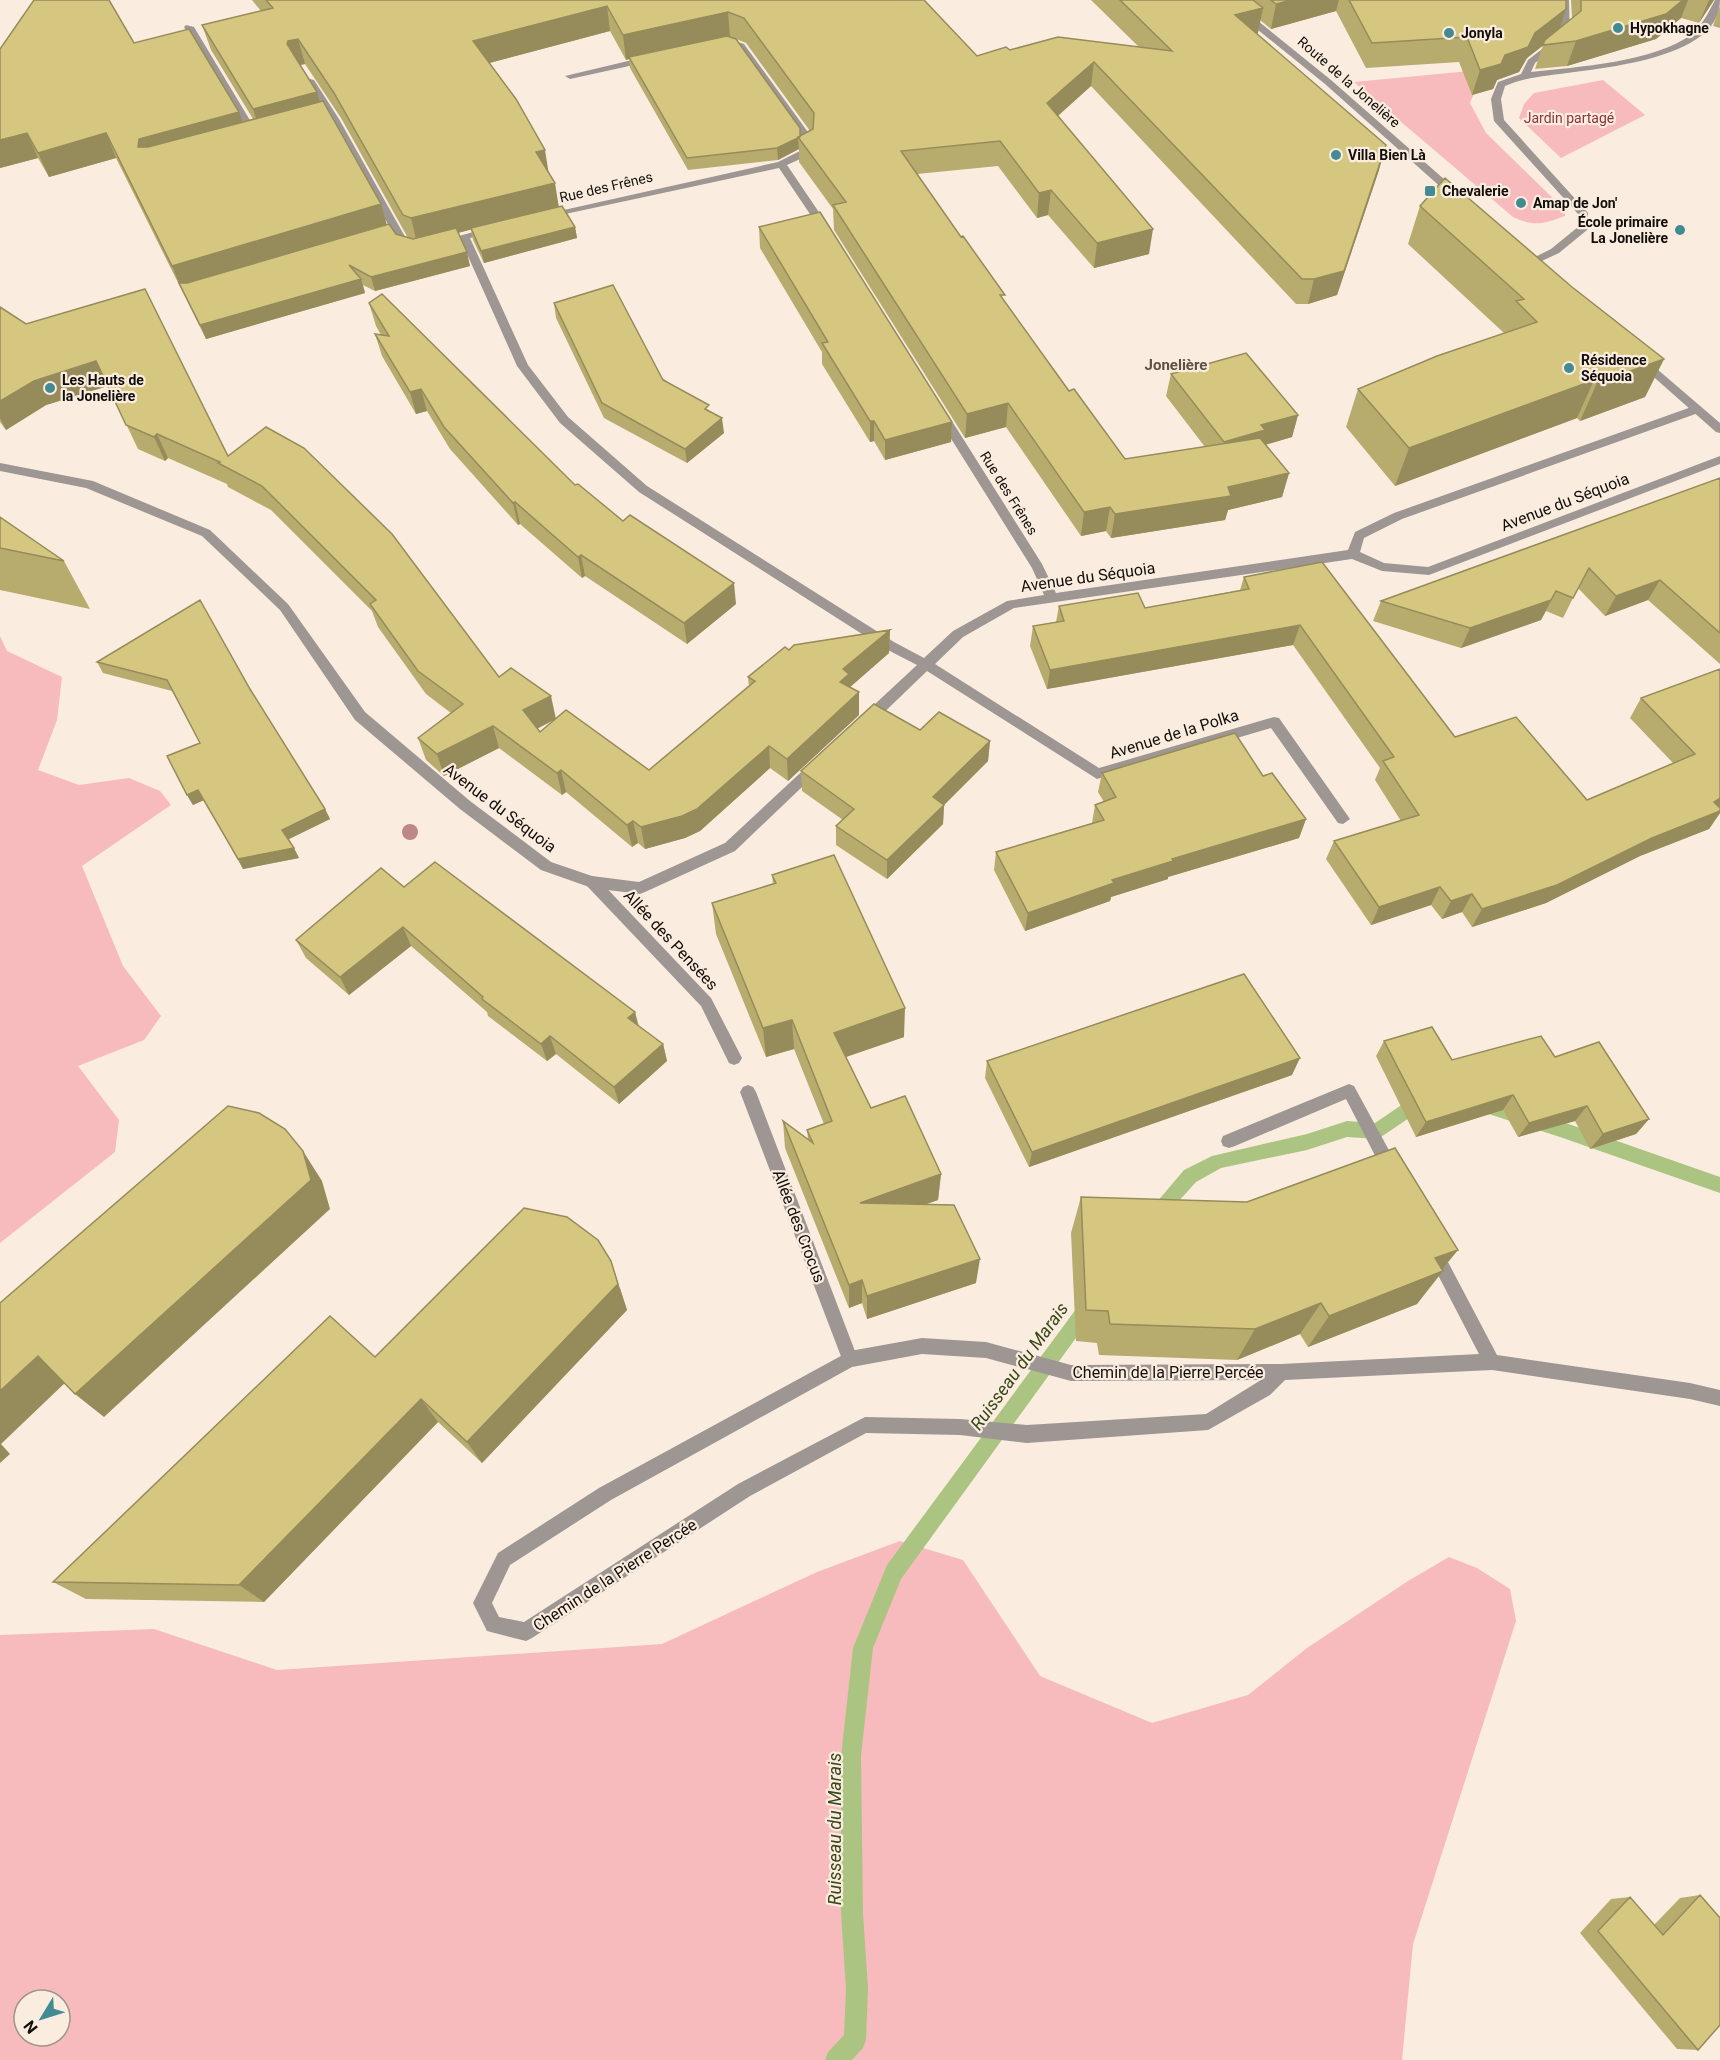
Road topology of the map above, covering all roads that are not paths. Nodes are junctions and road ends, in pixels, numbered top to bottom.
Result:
1 (1226, 0) edge
2 (1563, 0) edge
3 (1720, 0) edge
4 (189, 27) edge
5 (706, 47) edge
6 (661, 57) edge
7 (301, 68) edge
8 (570, 76) dead end
9 (1525, 76) junction
10 (268, 137) edge
11 (257, 140) junction
12 (245, 143) edge
13 (781, 164) junction
14 (1470, 207) edge
15 (533, 220) edge
16 (498, 228) edge
17 (830, 236) edge
18 (426, 246) edge
19 (1524, 254) edge
20 (1533, 262) junction
21 (1541, 270) edge
22 (1638, 357) edge
23 (937, 407) edge
24 (1697, 409) junction
25 (1720, 429) edge
26 (1720, 460) edge
27 (0, 467) edge
28 (1353, 554) junction
29 (1052, 598) junction
30 (925, 663) junction
31 (857, 729) edge
32 (823, 760) edge
33 (1343, 819) dead end
34 (592, 882) junction
35 (734, 1058) dead end
36 (747, 1092) dead end
37 (1229, 1141) dead end
38 (1398, 1185) edge
39 (1426, 1236) edge
40 (850, 1359) junction
41 (1492, 1362) junction
42 (1281, 1372) junction
43 (1720, 1398) edge

1 - 14 street, Route de la Jonelière
2 - 9 street
3 - 9 street
4 - 11 street
5 - 13 street, Rue des Frênes
6 - 8 street
7 - 18 street
9 - 20 street
10 - 11 street
11 - 12 street
13 - 15 street, Rue des Frênes
13 - 17 street
16 - 30 street
19 - 20 street
20 - 21 street
22 - 24 street
23 - 29 street, Rue des Frênes
24 - 25 street
24 - 28 street
26 - 28 street, Avenue du Séquoia
27 - 34 street, Avenue du Séquoia
28 - 29 street, Avenue du Séquoia
29 - 30 street, Avenue du Séquoia
30 - 31 street, Avenue du Séquoia
30 - 33 street, Avenue de la Polka
32 - 34 street, Avenue du Séquoia
34 - 35 street, Allée des Pensées
36 - 40 street, Allée des Crocus
37 - 38 street
39 - 41 street
40 - 42 street, Chemin de la Pierre Percée
40 - 42 street, Chemin de la Pierre Percée
41 - 42 street, Chemin de la Pierre Percée
41 - 43 street, Chemin de la Pierre Percée

